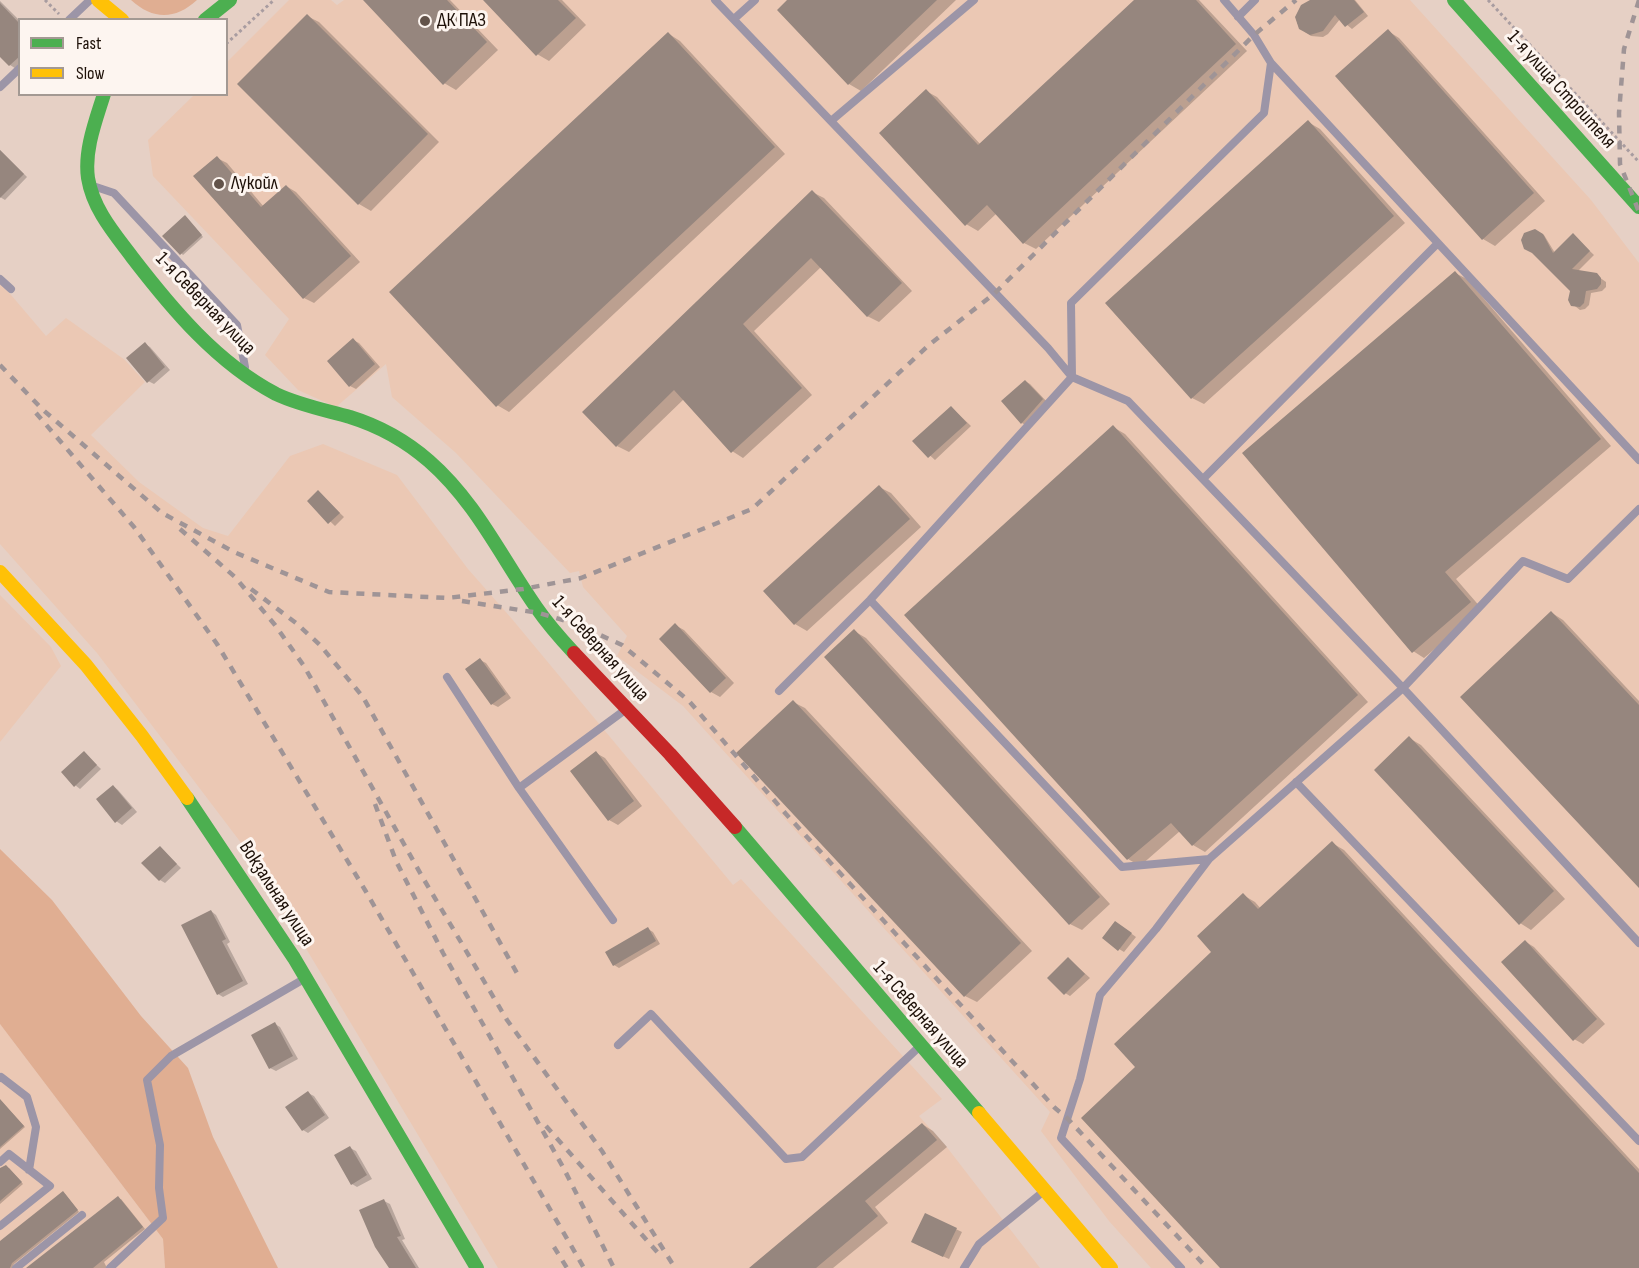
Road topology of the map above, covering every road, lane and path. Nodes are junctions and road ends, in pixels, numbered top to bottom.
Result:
1 (45, 0) edge
2 (90, 0) edge
3 (98, 0) edge
4 (230, 0) edge
5 (274, 0) edge
6 (715, 0) edge
7 (755, 0) edge
8 (974, 0) edge
9 (1224, 0) edge
10 (1255, 0) edge
11 (1454, 0) edge
12 (1488, 0) edge
13 (118, 17) edge
14 (1238, 17) junction
15 (62, 18) edge
16 (71, 18) edge
17 (208, 18) edge
18 (734, 19) junction
19 (228, 42) edge
20 (1271, 63) junction
21 (18, 70) edge
22 (0, 85) edge
23 (103, 96) edge
24 (831, 121) junction
25 (1639, 162) edge
26 (87, 184) junction
27 (1639, 207) edge
28 (1438, 243) junction
29 (0, 279) edge
30 (10, 289) dead end
31 (247, 376) junction
32 (1072, 378) junction
33 (1639, 460) edge
34 (1203, 479) junction
35 (1639, 509) edge
36 (0, 572) edge
37 (870, 600) junction
38 (447, 677) dead end
39 (1403, 688) junction
40 (779, 691) dead end
41 (627, 707) junction
42 (1296, 782) junction
43 (519, 788) junction
44 (1209, 859) junction
45 (613, 920) dead end
46 (1639, 943) edge
47 (307, 977) junction
48 (618, 1045) dead end
49 (920, 1046) junction
50 (0, 1076) edge
51 (1639, 1141) edge
52 (0, 1162) edge
53 (29, 1170) junction
54 (1046, 1188) junction
55 (82, 1215) dead end
56 (0, 1226) edge
57 (16, 1268) edge
58 (110, 1268) edge
59 (477, 1268) edge
60 (964, 1268) edge
61 (1112, 1268) edge
62 (1181, 1268) edge

1 - 15 path
2 - 16 lane
3 - 13 street
4 - 17 street
5 - 19 path
6 - 18 lane
7 - 18 lane
8 - 24 lane
9 - 14 lane
10 - 14 lane
11 - 27 street, 1-я улица Строителя
12 - 25 path
14 - 20 lane
18 - 24 lane
20 - 28 lane
20 - 32 lane
21 - 22 lane
23 - 26 street, 1-я Северная улица
24 - 32 lane
26 - 31 street, 1-я Северная улица
26 - 31 lane
28 - 33 lane
28 - 34 lane
29 - 30 lane
31 - 41 street, 1-я Северная улица
32 - 34 lane
32 - 37 lane
34 - 39 lane
35 - 39 lane
36 - 47 street, Вокзальная улица
37 - 40 lane
37 - 44 lane
38 - 43 lane
39 - 42 lane
39 - 46 lane
41 - 43 lane
41 - 49 street, 1-я Северная улица
42 - 44 lane
42 - 51 lane
43 - 45 lane
44 - 62 lane
47 - 58 lane
47 - 59 street, Вокзальная улица
48 - 49 lane
49 - 54 street, 1-я Северная улица
50 - 53 lane
52 - 53 lane
53 - 56 lane
54 - 60 lane
54 - 61 street, 1-я Северная улица
55 - 57 lane

